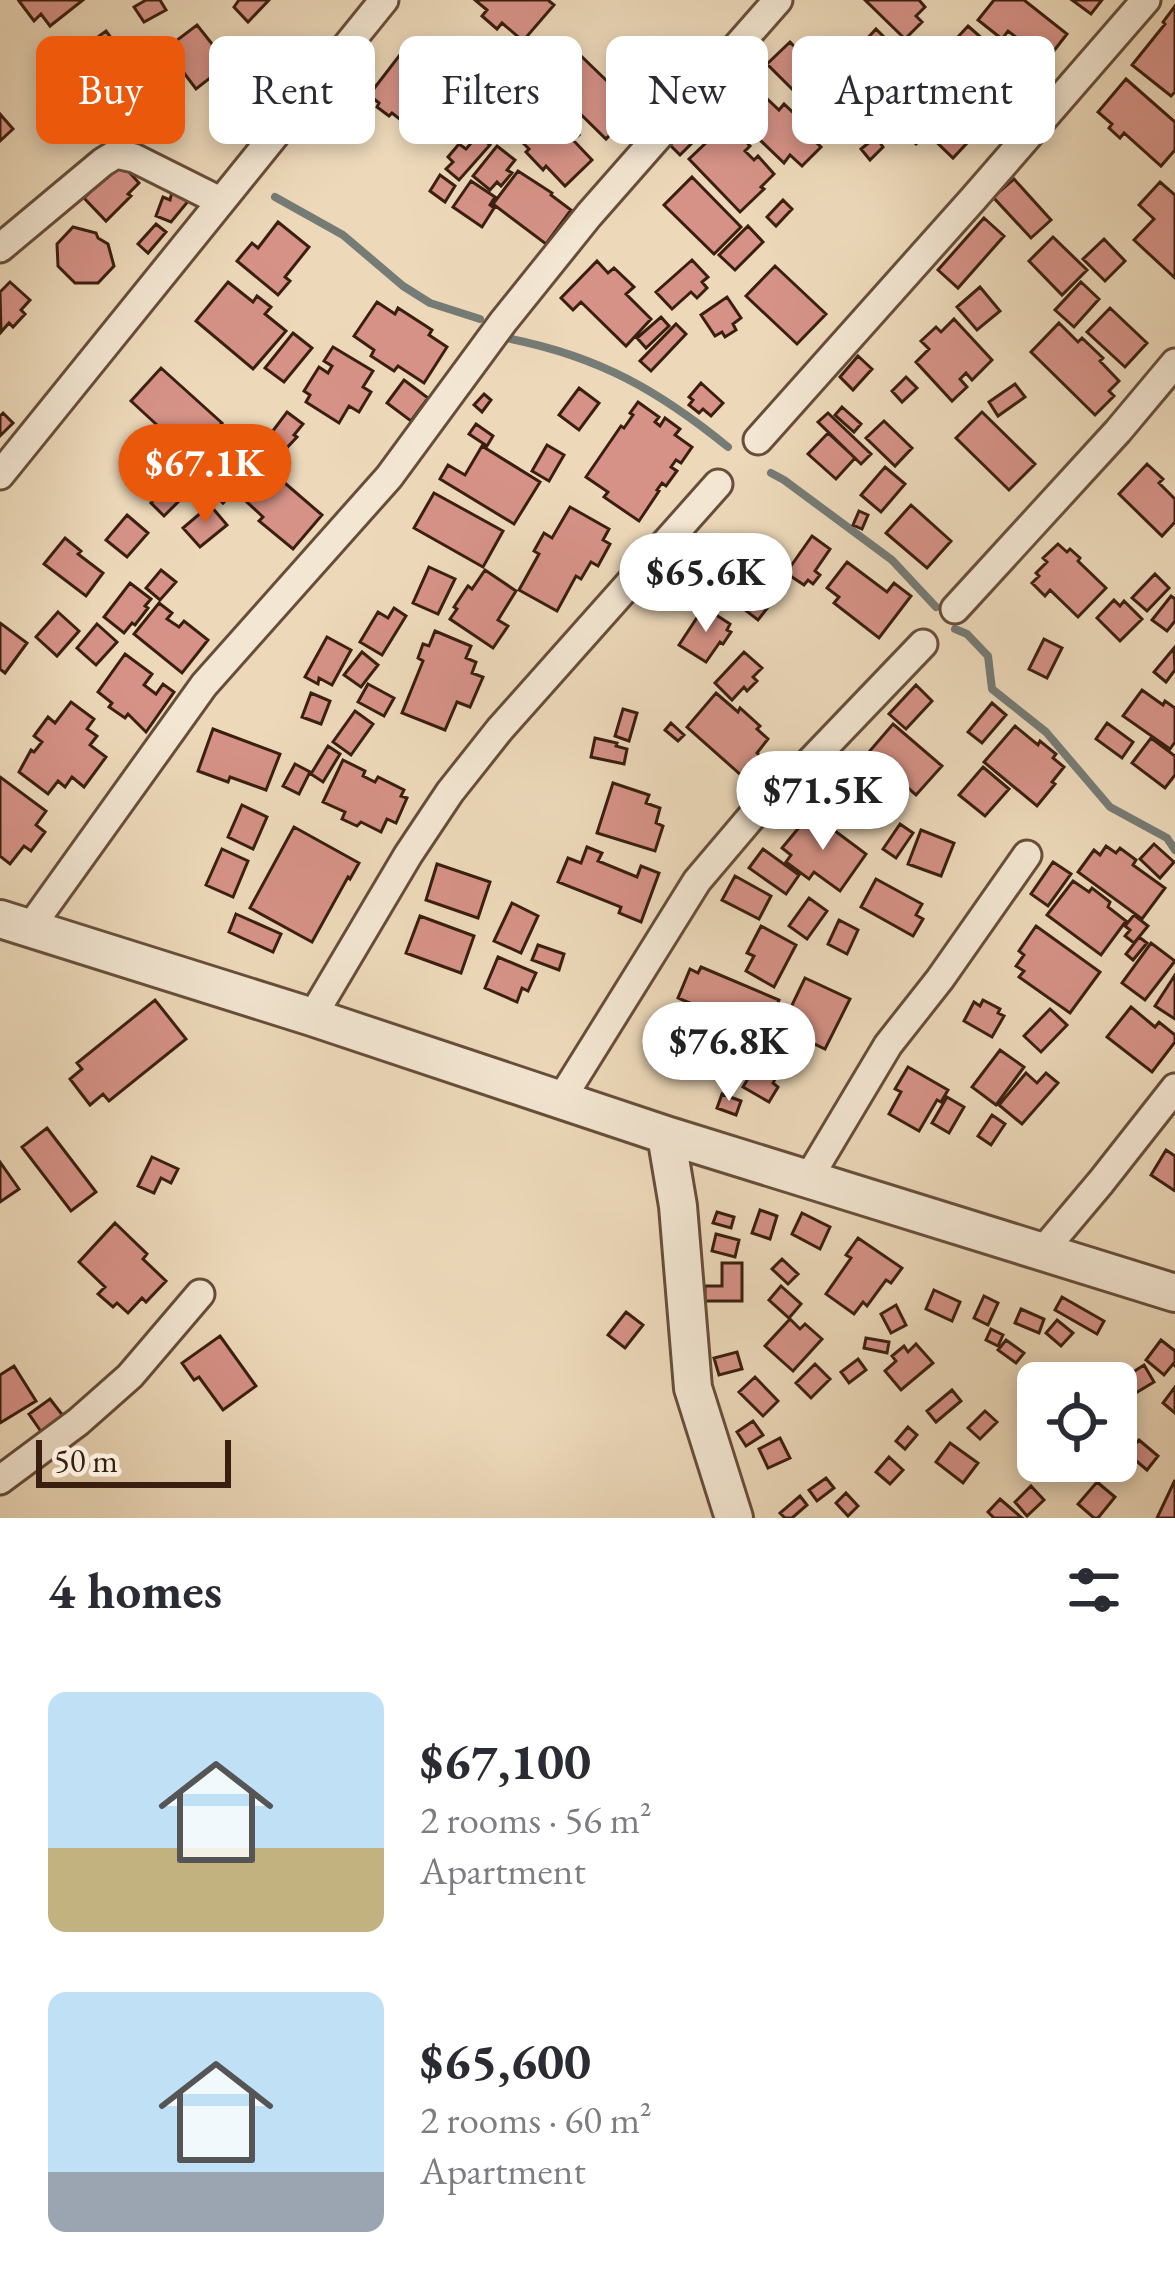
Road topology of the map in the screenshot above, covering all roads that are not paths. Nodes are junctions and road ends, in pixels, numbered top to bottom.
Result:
1 (384, 0) edge
2 (778, 0) edge
3 (1146, 0) edge
4 (220, 201) junction
5 (0, 248) edge
6 (1175, 363) edge
7 (758, 440) dead end
8 (0, 475) edge
9 (718, 484) dead end
10 (956, 609) dead end
11 (923, 644) dead end
12 (1027, 854) dead end
13 (14, 924) edge
14 (312, 1017) junction
15 (1175, 1088) edge
16 (560, 1101) junction
17 (666, 1135) junction
18 (808, 1179) junction
19 (1042, 1252) junction
20 (1175, 1293) edge
21 (200, 1294) dead end
22 (0, 1480) edge
23 (734, 1518) edge

1 - 4 street
2 - 13 street
3 - 7 street
4 - 5 street
4 - 8 street
6 - 10 street
9 - 14 street
11 - 16 street
12 - 18 street
13 - 14 street
14 - 16 street
15 - 19 street
16 - 17 street
17 - 18 street
17 - 23 street
18 - 19 street
19 - 20 street
21 - 22 street

